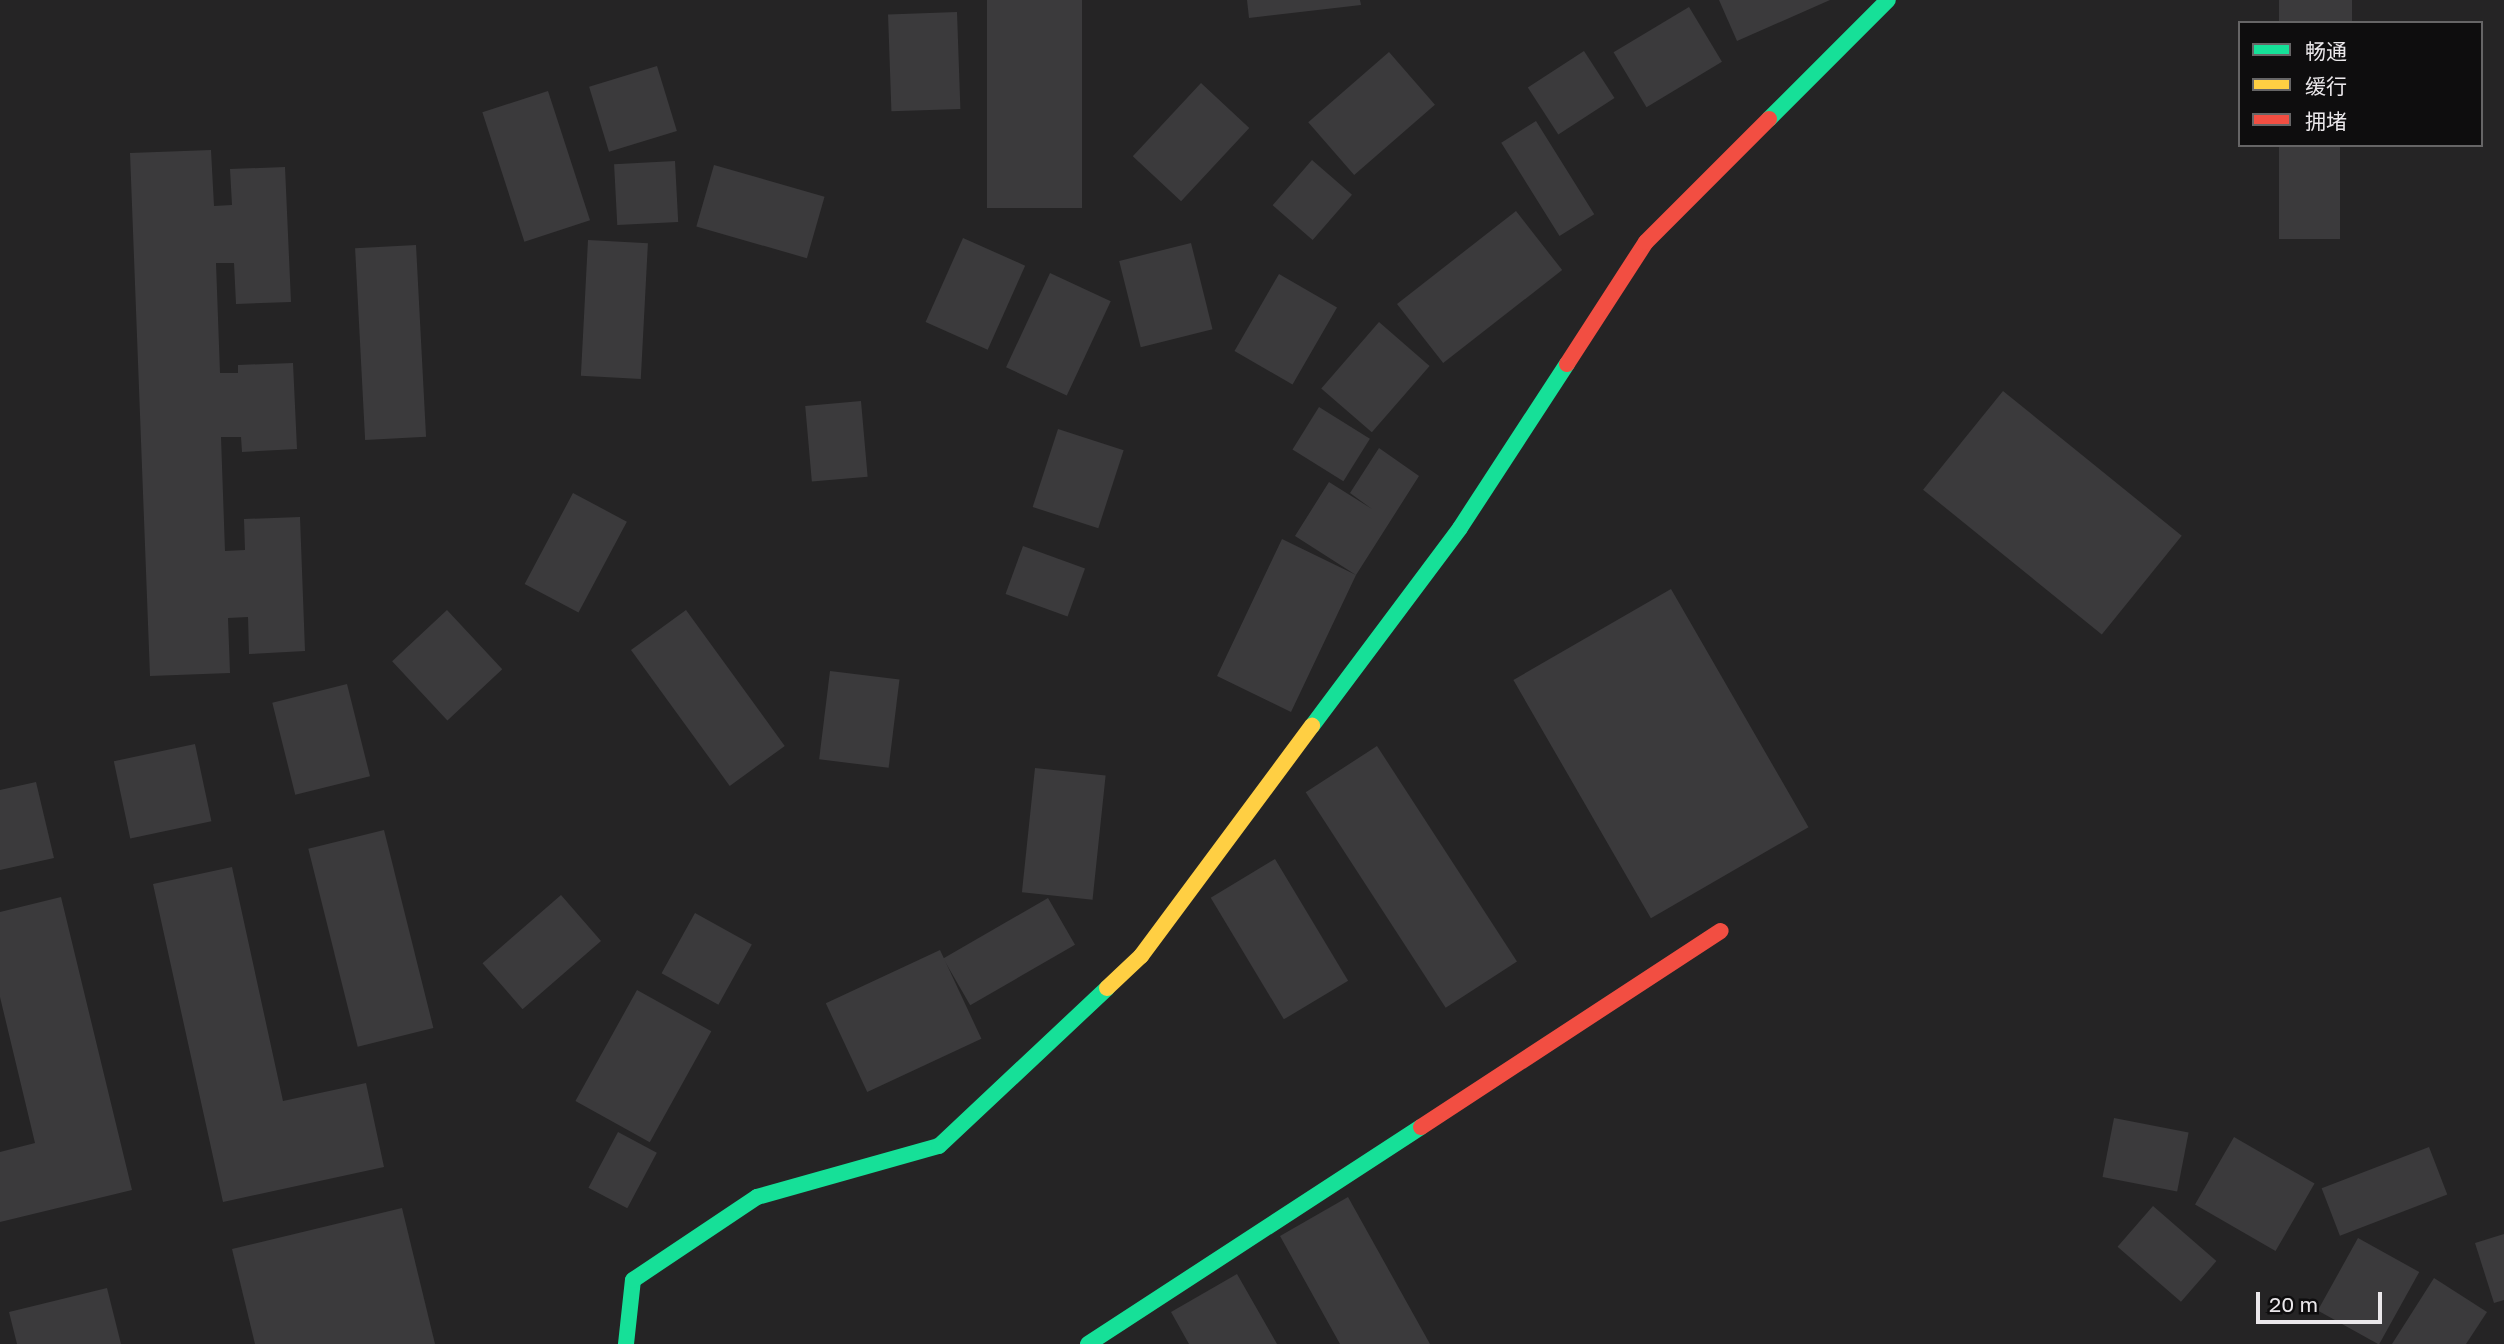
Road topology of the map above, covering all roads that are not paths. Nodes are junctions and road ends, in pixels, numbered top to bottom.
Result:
1 (1888, 0) edge
2 (1720, 931) dead end
3 (626, 1344) edge
4 (1088, 1344) edge

1 - 3 street
2 - 4 street

